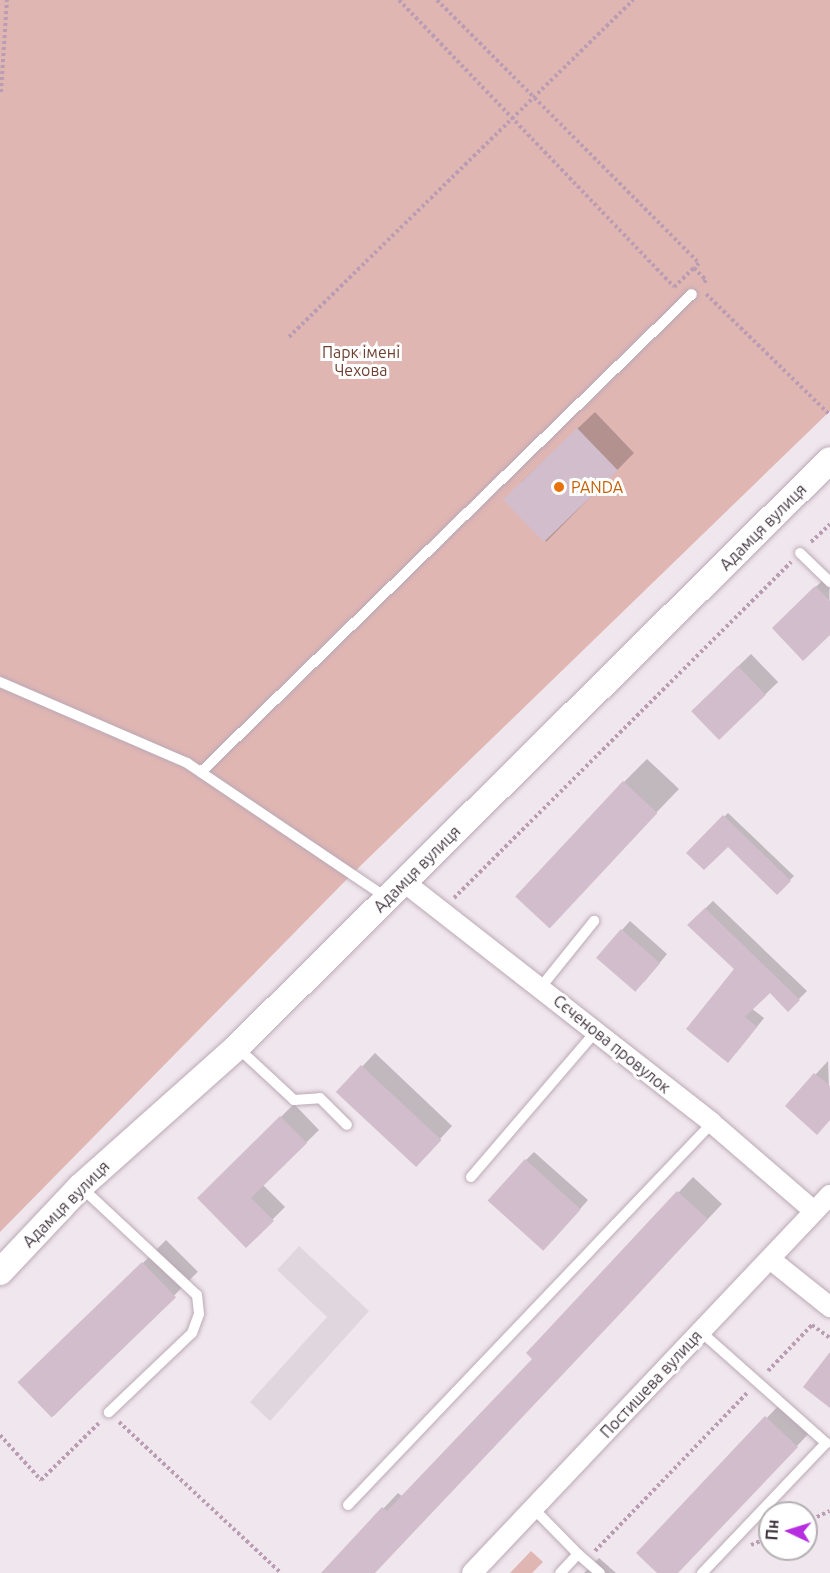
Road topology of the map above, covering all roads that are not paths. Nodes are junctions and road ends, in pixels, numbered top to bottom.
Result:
1 (692, 294) dead end
2 (830, 460) edge
3 (800, 553) road end
4 (830, 582) edge
5 (0, 682) edge
6 (201, 772) junction
7 (396, 890) junction
8 (594, 921) dead end
9 (541, 987) junction
10 (596, 1031) junction
11 (237, 1047) junction
12 (712, 1124) junction
13 (347, 1125) dead end
14 (471, 1177) dead end
15 (81, 1187) junction
16 (830, 1194) edge
17 (814, 1211) junction
18 (770, 1259) junction
19 (0, 1272) edge
20 (830, 1307) edge
21 (700, 1331) junction
22 (109, 1412) road end
23 (348, 1505) dead end
24 (533, 1509) junction
25 (582, 1558) junction
26 (475, 1572) edge
27 (560, 1573) edge
28 (600, 1573) edge
29 (702, 1573) edge

1 - 6 lane
2 - 7 street, Адамця вулиця
3 - 4 lane
5 - 6 lane
6 - 7 lane
7 - 9 street, Сєченова провулок
7 - 11 street, Адамця вулиця
8 - 9 lane
9 - 10 street, Сєченова провулок
10 - 12 street, Сєченова провулок
10 - 14 lane
11 - 13 lane
11 - 15 street, Адамця вулиця
12 - 17 street, Сєченова провулок
12 - 23 lane
15 - 19 street, Адамця вулиця
15 - 22 lane
16 - 17 street, Постишева вулиця
17 - 18 street, Постишева вулиця
18 - 20 street
18 - 21 street, Постишева вулиця
21 - 24 street, Постишева вулиця
21 - 29 lane
24 - 25 lane
24 - 26 street, Постишева вулиця
25 - 27 lane
25 - 28 lane

